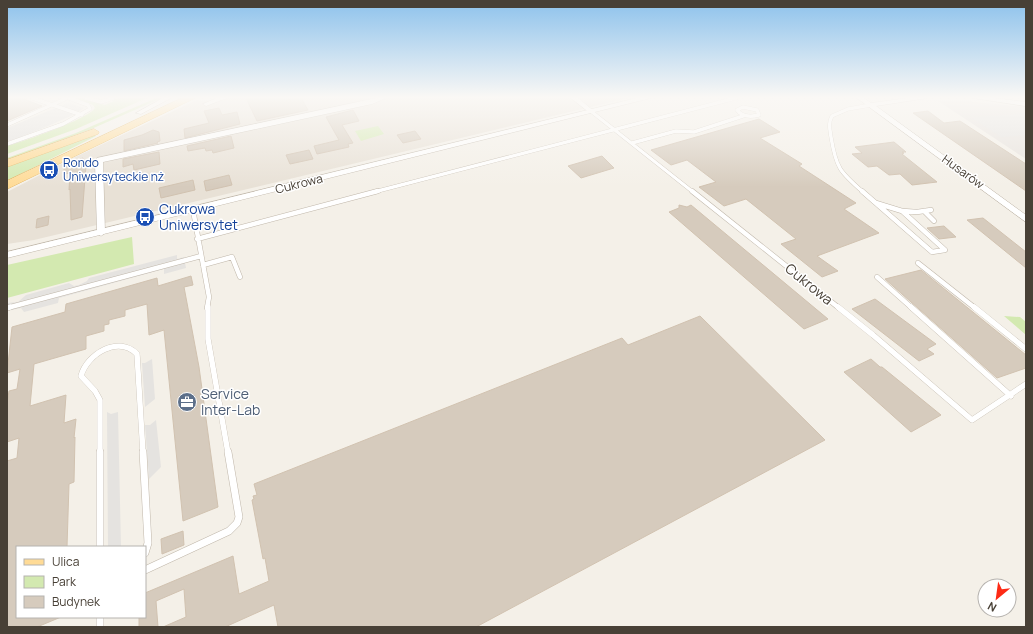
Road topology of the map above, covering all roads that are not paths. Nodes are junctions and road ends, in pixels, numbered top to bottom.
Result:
1 (49, 128) edge
2 (104, 128) edge
3 (118, 128) edge
4 (252, 128) edge
5 (529, 128) edge
6 (620, 128) edge
7 (709, 128) edge
8 (829, 128) edge
9 (901, 128) edge
10 (614, 129) junction
11 (632, 143) junction
12 (7, 144) edge
13 (7, 164) edge
14 (7, 184) edge
15 (876, 203) junction
16 (193, 210) junction
17 (931, 210) dead end
18 (902, 211) junction
19 (924, 211) junction
20 (1026, 219) edge
21 (934, 221) dead end
22 (101, 233) junction
23 (197, 238) junction
24 (7, 255) edge
25 (201, 256) junction
26 (918, 263) dead end
27 (202, 265) junction
28 (240, 277) dead end
29 (877, 277) dead end
30 (7, 308) edge
31 (1026, 349) edge
32 (1026, 384) edge
33 (1011, 396) junction
34 (100, 546) edge
35 (146, 550) edge
36 (146, 567) edge

1 - 12 lane
2 - 13 main road
3 - 14 main road
4 - 22 street
5 - 16 street, Cukrowa
6 - 10 lane
7 - 11 lane
8 - 15 lane
9 - 20 street, Husarów
10 - 11 lane, Cukrowa
10 - 23 lane
11 - 33 lane, Cukrowa
15 - 18 lane
15 - 18 lane
16 - 22 street, Cukrowa
16 - 23 lane
17 - 19 lane
18 - 19 lane
19 - 21 lane
22 - 24 street, Cukrowa
23 - 25 lane
25 - 27 lane
25 - 30 lane
26 - 31 lane
27 - 28 lane
27 - 36 lane
29 - 33 lane
32 - 33 lane, Cukrowa
34 - 35 lane

